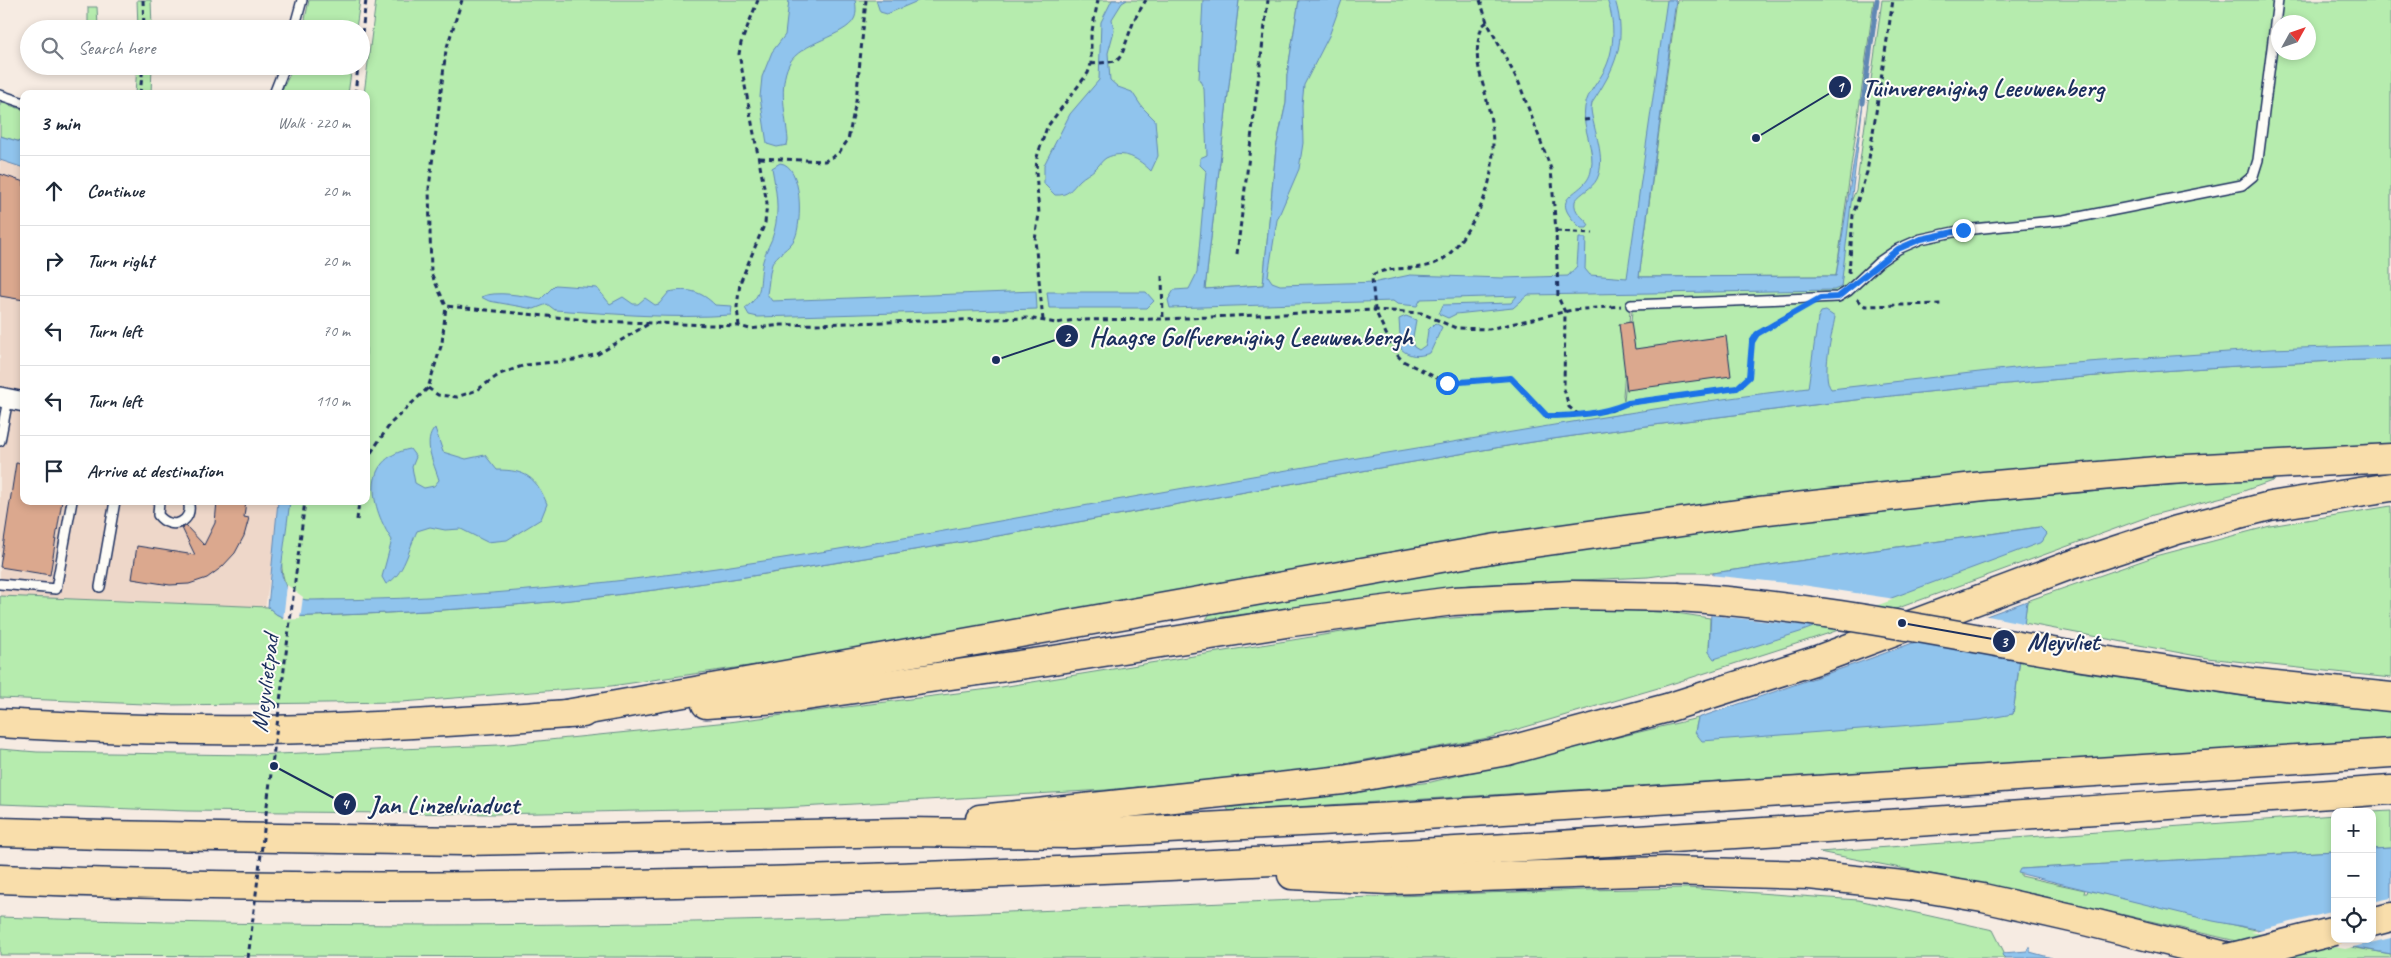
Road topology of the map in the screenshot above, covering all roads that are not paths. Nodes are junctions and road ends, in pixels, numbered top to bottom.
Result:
1 (302, 0) edge
2 (2278, 0) edge
3 (296, 20) edge
4 (281, 75) edge
5 (276, 90) edge
6 (0, 95) edge
7 (20, 102) edge
8 (1631, 305) road end
9 (10, 399) edge
10 (0, 441) edge
11 (2391, 458) edge
12 (2391, 487) edge
13 (71, 505) edge
14 (114, 505) edge
15 (158, 505) edge
16 (188, 505) edge
17 (0, 584) edge
18 (100, 587) dead end
19 (2391, 697) edge
20 (566, 714) junction
21 (0, 723) edge
22 (2391, 752) edge
23 (2391, 790) edge
24 (0, 832) edge
25 (904, 832) junction
26 (1156, 868) junction
27 (0, 879) edge
28 (2391, 917) edge
29 (2376, 921) edge
30 (2331, 932) edge
31 (2228, 958) edge
32 (2234, 958) edge

1 - 3 lane
2 - 8 lane
4 - 5 lane
6 - 7 lane
9 - 10 lane
11 - 20 highway
12 - 25 highway
13 - 17 lane
14 - 18 lane
15 - 16 lane
19 - 20 highway, bridge
20 - 21 highway
22 - 25 highway
23 - 26 highway
24 - 25 highway
26 - 27 highway
26 - 32 highway
28 - 29 highway
30 - 31 highway, bridge

